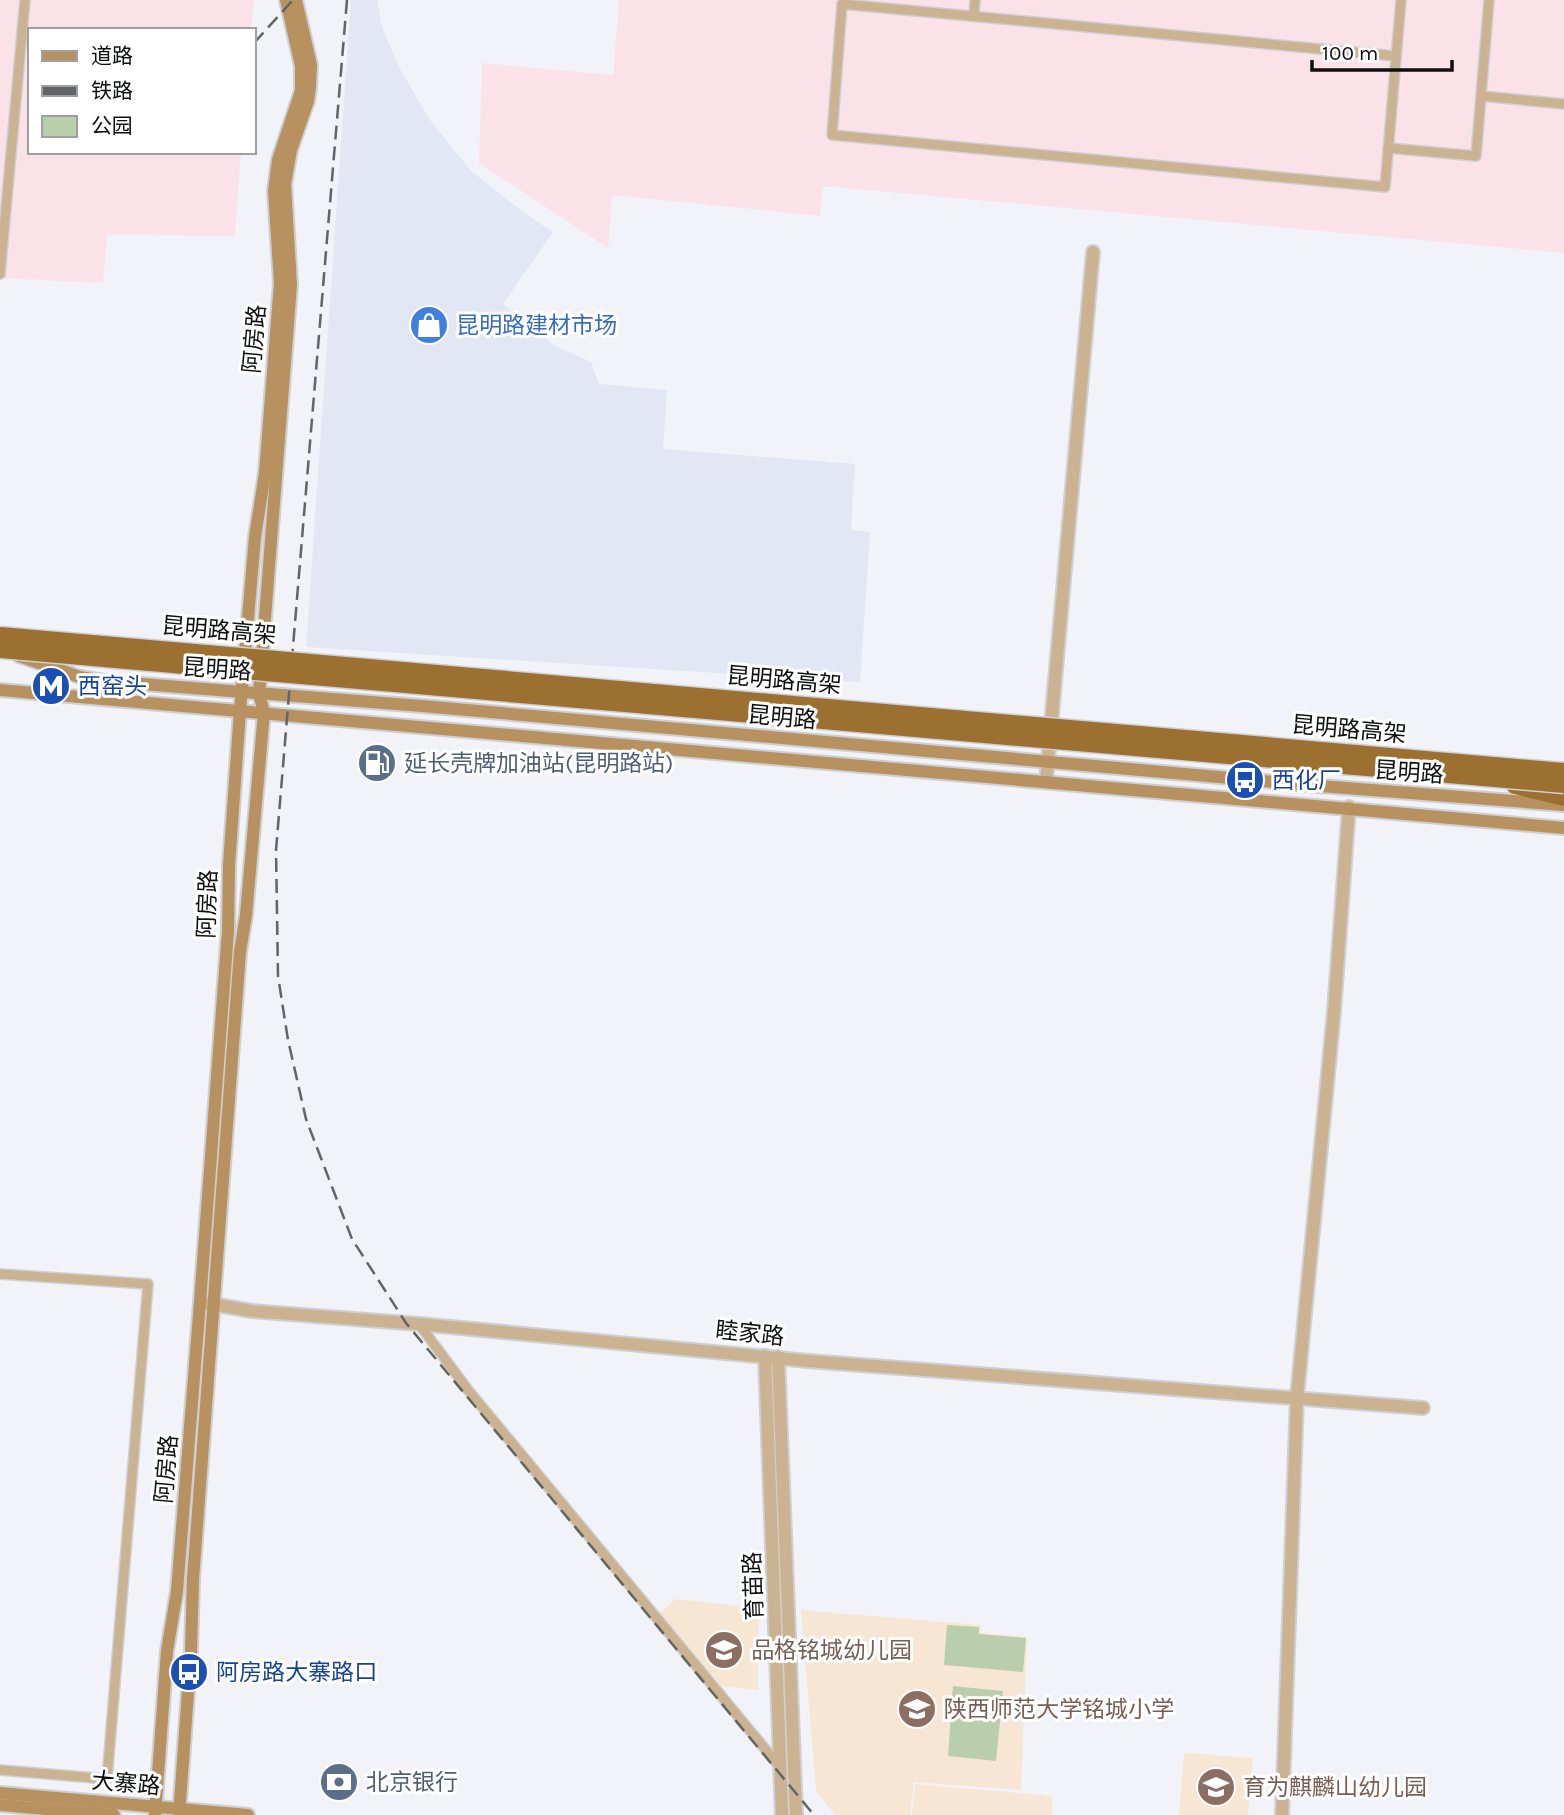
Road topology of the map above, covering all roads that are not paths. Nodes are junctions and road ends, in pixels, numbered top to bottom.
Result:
1 (25, 0) edge
2 (286, 0) edge
3 (296, 0) edge
4 (975, 0) edge
5 (1401, 0) edge
6 (1489, 0) edge
7 (974, 16) junction
8 (1396, 56) junction
9 (1481, 96) junction
10 (1564, 104) edge
11 (1388, 148) junction
12 (1093, 252) dead end
13 (0, 274) edge
14 (0, 635) edge
15 (3, 651) edge
16 (0, 690) edge
17 (242, 693) junction
18 (259, 694) junction
19 (240, 711) junction
20 (264, 712) junction
21 (1048, 761) junction
22 (1564, 771) edge
23 (1485, 779) junction
24 (1046, 782) junction
25 (1564, 786) edge
26 (234, 796) junction
27 (1564, 797) edge
28 (256, 798) junction
29 (1564, 805) edge
30 (1349, 808) junction
31 (1564, 828) edge
32 (0, 1274) edge
33 (200, 1302) junction
34 (214, 1303) junction
35 (419, 1324) junction
36 (772, 1356) junction
37 (1297, 1397) junction
38 (1423, 1408) dead end
39 (163, 1709) junction
40 (187, 1711) junction
41 (780, 1767) junction
42 (0, 1770) edge
43 (0, 1793) edge
44 (0, 1805) edge
45 (155, 1811) edge
46 (179, 1812) edge
47 (96, 1814) edge
48 (114, 1815) edge
49 (248, 1815) edge
50 (782, 1815) edge
51 (796, 1815) edge
52 (1282, 1815) edge

1 - 13 street
2 - 17 main road, 阿房路
3 - 18 main road, 阿房路
4 - 7 street
5 - 8 street
6 - 9 street
7 - 8 street
7 - 11 street
8 - 11 street
9 - 10 street
9 - 11 street
12 - 21 street
14 - 22 highway, 昆明路高架, bridge
15 - 17 main road, 昆明路
15 - 23 highway, 昆明路高架, bridge
16 - 19 main road, 昆明路
17 - 18 main road, 昆明路
17 - 19 main road, 阿房路
18 - 20 main road, 阿房路
18 - 21 main road, 昆明路
19 - 20 main road, 昆明路
19 - 26 main road, 阿房路
20 - 24 main road, 昆明路
20 - 28 main road, 阿房路
21 - 24 street
21 - 29 main road, 昆明路
23 - 25 highway, 昆明路高架, bridge
23 - 27 highway, bridge
24 - 30 main road, 昆明路
26 - 28 main road
26 - 33 main road, 阿房路
28 - 34 main road, 阿房路
30 - 31 main road, 昆明路
30 - 37 street
32 - 42 street
33 - 34 street, 睦家路
33 - 39 main road, 阿房路
34 - 35 street, 睦家路
34 - 40 main road, 阿房路
35 - 36 street, 睦家路
35 - 41 street
36 - 37 street, 睦家路
36 - 41 street, 育苗路
36 - 51 street, 育苗路
37 - 38 street, 睦家路
37 - 52 street
39 - 40 main road
39 - 45 main road, 阿房路
40 - 46 main road, 阿房路
41 - 50 street, 育苗路
43 - 45 main road, 大寨路
44 - 47 main road, 大寨路
45 - 46 main road, 大寨路
46 - 49 main road, 大寨路
47 - 48 main road, 大寨路

